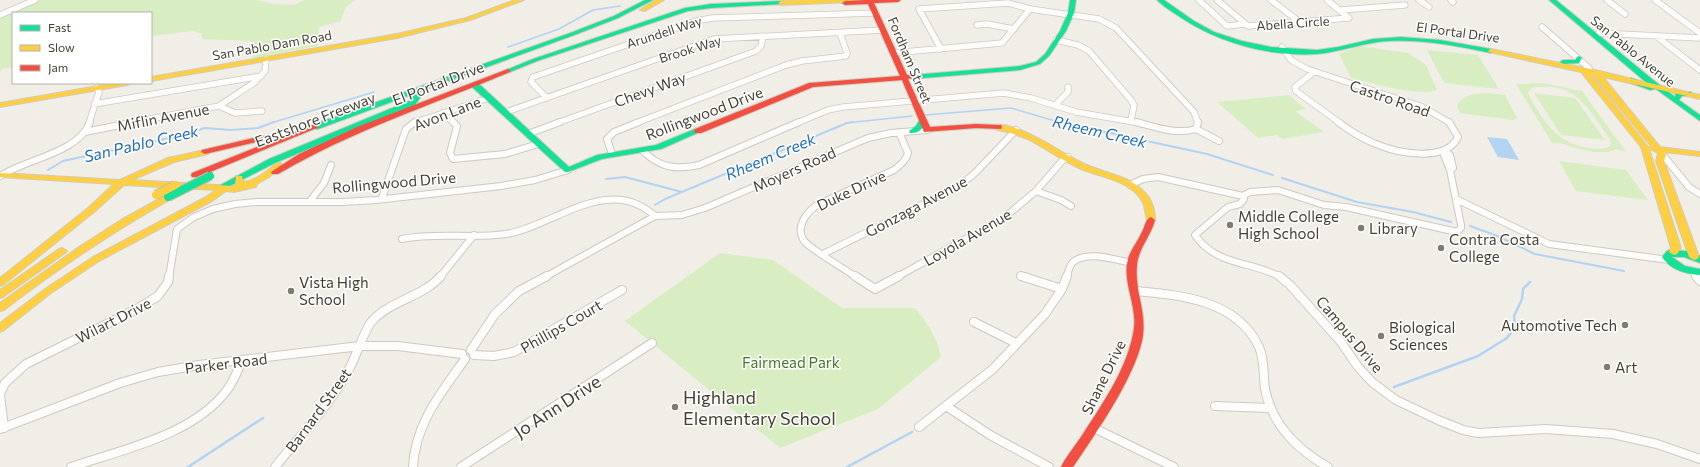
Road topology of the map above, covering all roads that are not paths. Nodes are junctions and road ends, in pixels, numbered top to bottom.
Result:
1 (35, 0) edge
2 (521, 0) edge
3 (529, 0) edge
4 (650, 0) edge
5 (662, 0) edge
6 (851, 0) edge
7 (898, 0) edge
8 (1073, 0) edge
9 (1160, 0) edge
10 (1167, 0) edge
11 (1199, 0) edge
12 (1217, 0) edge
13 (1271, 0) edge
14 (1327, 0) edge
15 (1419, 0) edge
16 (1552, 0) edge
17 (1559, 0) edge
18 (1607, 0) edge
19 (1655, 0) edge
20 (870, 1) edge
21 (1405, 5) dead end
22 (1429, 7) dead end
23 (1030, 9) junction
24 (1341, 10) junction
25 (677, 13) junction
26 (876, 14) junction
27 (1625, 14) dead end
28 (0, 15) edge
29 (1071, 15) junction
30 (1301, 23) junction
31 (1245, 24) junction
32 (977, 25) dead end
33 (1542, 27) dead end
34 (1014, 29) junction
35 (883, 30) junction
36 (840, 33) junction
37 (1700, 33) edge
38 (1597, 35) junction
39 (397, 36) junction
40 (763, 36) junction
41 (1656, 36) junction
42 (1700, 38) edge
43 (1056, 40) junction
44 (941, 49) junction
45 (1283, 50) junction
46 (892, 53) junction
47 (1579, 58) junction
48 (266, 59) junction
49 (1563, 62) junction
50 (1589, 70) junction
51 (1700, 70) edge
52 (1314, 72) junction
53 (1639, 73) junction
54 (261, 76) junction
55 (903, 77) junction
56 (1630, 78) junction
57 (152, 79) edge
58 (121, 84) edge
59 (475, 85) junction
60 (1657, 85) junction
61 (1068, 87) dead end
62 (97, 88) junction
63 (1688, 94) junction
64 (404, 95) junction
65 (418, 96) junction
66 (1700, 96) edge
67 (1674, 97) junction
68 (489, 98) junction
69 (547, 98) junction
70 (914, 101) junction
71 (94, 104) junction
72 (0, 105) edge
73 (1055, 105) junction
74 (218, 106) junction
75 (262, 111) dead end
76 (506, 112) junction
77 (443, 113) junction
78 (1700, 113) edge
79 (1700, 119) edge
80 (922, 121) junction
81 (1131, 121) junction
82 (1196, 129) junction
83 (927, 130) junction
84 (1016, 130) junction
85 (913, 131) junction
86 (85, 132) junction
87 (899, 132) junction
88 (528, 134) junction
89 (1219, 141) dead end
90 (538, 144) junction
91 (1646, 147) junction
92 (643, 151) junction
93 (1445, 151) junction
94 (1660, 151) junction
95 (612, 154) junction
96 (1700, 154) edge
97 (1068, 157) junction
98 (289, 163) junction
99 (331, 165) dead end
100 (568, 170) junction
101 (0, 175) edge
102 (239, 178) junction
103 (122, 182) junction
104 (1130, 185) junction
105 (222, 188) junction
106 (1036, 191) junction
107 (1700, 194) edge
108 (1243, 196) junction
109 (382, 198) junction
110 (1456, 199) junction
111 (259, 201) joint
112 (310, 201) junction
113 (1071, 206) dead end
114 (657, 217) junction
115 (474, 235) junction
116 (402, 239) dead end
117 (1674, 252) junction
118 (824, 254) junction
119 (1697, 258) edge
120 (1669, 260) junction
121 (1132, 263) junction
122 (1696, 272) edge
123 (1022, 276) dead end
124 (1700, 281) edge
125 (0, 283) edge
126 (875, 289) joint
127 (1062, 289) junction
128 (622, 290) dead end
129 (1135, 291) junction
130 (0, 295) edge
131 (0, 308) edge
132 (974, 322) dead end
133 (0, 328) edge
134 (652, 343) dead end
135 (1016, 343) junction
136 (360, 346) junction
137 (472, 353) junction
138 (463, 356) junction
139 (242, 360) junction
140 (0, 395) edge
141 (946, 406) junction
142 (1215, 406) dead end
143 (1270, 408) junction
144 (919, 427) dead end
145 (1094, 428) junction
146 (2, 429) edge
147 (1700, 459) edge
148 (72, 467) edge
149 (275, 467) edge
150 (413, 467) edge
151 (461, 467) edge
152 (1049, 467) edge
153 (1067, 467) edge
154 (1174, 467) edge
155 (1328, 467) edge

1 - 28 street
2 - 39 main road, San Pablo Dam Road
3 - 39 main road, San Pablo Dam Road
4 - 64 main road, Eastshore Freeway
5 - 65 main road, Eastshore Freeway
6 - 25 main road, El Portal Drive
7 - 20 main road, El Portal Drive
8 - 29 main road, Rollingwood Drive
9 - 45 main road, El Portal Drive
10 - 45 main road, El Portal Drive
11 - 31 street
12 - 31 street, Abella Circle
13 - 30 street
14 - 24 street, Abella Circle
15 - 22 street
16 - 38 main road, San Pablo Avenue
17 - 38 main road, San Pablo Avenue
18 - 27 street
19 - 37 street
20 - 25 main road, El Portal Drive
20 - 26 main road, Fordham Street
21 - 24 street
23 - 29 street
23 - 34 street
23 - 44 street
24 - 30 street, Abella Circle
25 - 59 main road, El Portal Drive
26 - 35 main road, Fordham Street
26 - 69 street, Arundell Way
29 - 43 main road, Rollingwood Drive
29 - 82 street
30 - 31 street, Abella Circle
32 - 34 street
33 - 47 street
34 - 44 street
35 - 36 street, Brook Way
35 - 46 main road, Fordham Street
36 - 40 street, Brook Way
36 - 95 street
38 - 41 street
38 - 53 main road, San Pablo Avenue
38 - 60 main road, San Pablo Avenue
39 - 48 main road, San Pablo Dam Road
40 - 69 street, Brook Way
40 - 88 street, Chevy Way
41 - 42 street
41 - 51 street
43 - 55 main road, Rollingwood Drive
43 - 81 street
44 - 46 street
45 - 49 main road, El Portal Drive
45 - 50 main road, El Portal Drive
45 - 52 street, Castro Road
46 - 55 main road, Fordham Street
47 - 49 main road
47 - 50 street
48 - 54 street
48 - 57 main road, San Pablo Dam Road
49 - 50 main road, El Portal Drive
50 - 56 main road, El Portal Drive
50 - 91 main road
50 - 94 main road
52 - 93 street, Castro Road
52 - 93 street
53 - 56 main road
53 - 60 main road, San Pablo Avenue
54 - 71 street
54 - 74 street, Miflin Avenue
55 - 70 main road, Fordham Street
55 - 92 main road, Rollingwood Drive
56 - 60 main road, El Portal Drive
56 - 67 main road
58 - 62 main road
59 - 68 main road
59 - 98 main road, El Portal Drive
60 - 63 main road
60 - 66 main road
60 - 67 main road, San Pablo Avenue
61 - 73 street
62 - 71 street
62 - 72 main road
63 - 66 main road
63 - 67 main road
64 - 103 main road
64 - 130 main road, Eastshore Freeway, bridge
65 - 102 main road
65 - 131 main road, Eastshore Freeway, bridge
67 - 78 main road, San Pablo Avenue
67 - 79 main road, San Pablo Avenue
68 - 76 main road
68 - 77 street, Avon Lane
69 - 76 street, Brook Way
70 - 73 street
70 - 80 main road, Fordham Street
70 - 92 street
71 - 86 street
73 - 81 street
74 - 75 street
74 - 86 street, Miflin Avenue
76 - 88 main road
77 - 90 street
77 - 109 street, Avon Lane
80 - 83 main road, Fordham Street
80 - 85 main road
81 - 82 street
82 - 89 street
83 - 84 main road, Shane Drive
83 - 85 street, Moyers Road
84 - 97 main road, Shane Drive
84 - 118 street, Gonzaga Avenue
85 - 87 street, Moyers Road
86 - 101 street
87 - 114 street, Moyers Road
87 - 118 street, Duke Drive
88 - 90 main road
90 - 100 main road
91 - 94 main road
91 - 117 main road
92 - 95 main road, Rollingwood Drive
93 - 110 street
94 - 96 main road
94 - 107 street
94 - 119 main road
95 - 100 main road, Rollingwood Drive
97 - 104 main road, Shane Drive
97 - 106 street, Loyola Avenue
98 - 102 main road
98 - 105 main road, El Portal Drive
99 - 112 street
100 - 109 street, Rollingwood Drive
101 - 103 main road, El Portal Drive
102 - 105 main road
103 - 105 main road, El Portal Drive
103 - 125 main road
104 - 108 street
104 - 121 main road, Shane Drive
105 - 133 main road
106 - 113 street
106 - 126 street, Loyola Avenue
108 - 110 street
108 - 147 street, Campus Drive
109 - 112 street, Rollingwood Drive
110 - 120 street
111 - 112 street, Rollingwood Drive
111 - 140 street, Wilart Drive
114 - 115 street
114 - 137 street, Moyers Road
115 - 116 street
115 - 136 street, Barnard Street
117 - 119 main road
117 - 120 main road
118 - 126 street, Duke Drive
120 - 122 main road
121 - 127 street
121 - 129 main road, Shane Drive
122 - 124 street
123 - 127 street
127 - 135 street
128 - 137 street, Phillips Court
129 - 143 street
129 - 145 main road, Shane Drive
132 - 135 street
134 - 151 street, Jo Ann Drive
135 - 141 street
136 - 138 street, Parker Road
136 - 139 street, Parker Road
136 - 149 street, Barnard Street
137 - 138 street
138 - 150 street
139 - 146 street, Parker Road
139 - 148 street
140 - 146 street, Wilart Drive
141 - 144 street
141 - 152 street
142 - 143 street
143 - 155 street
145 - 153 main road, Shane Drive
145 - 154 street

